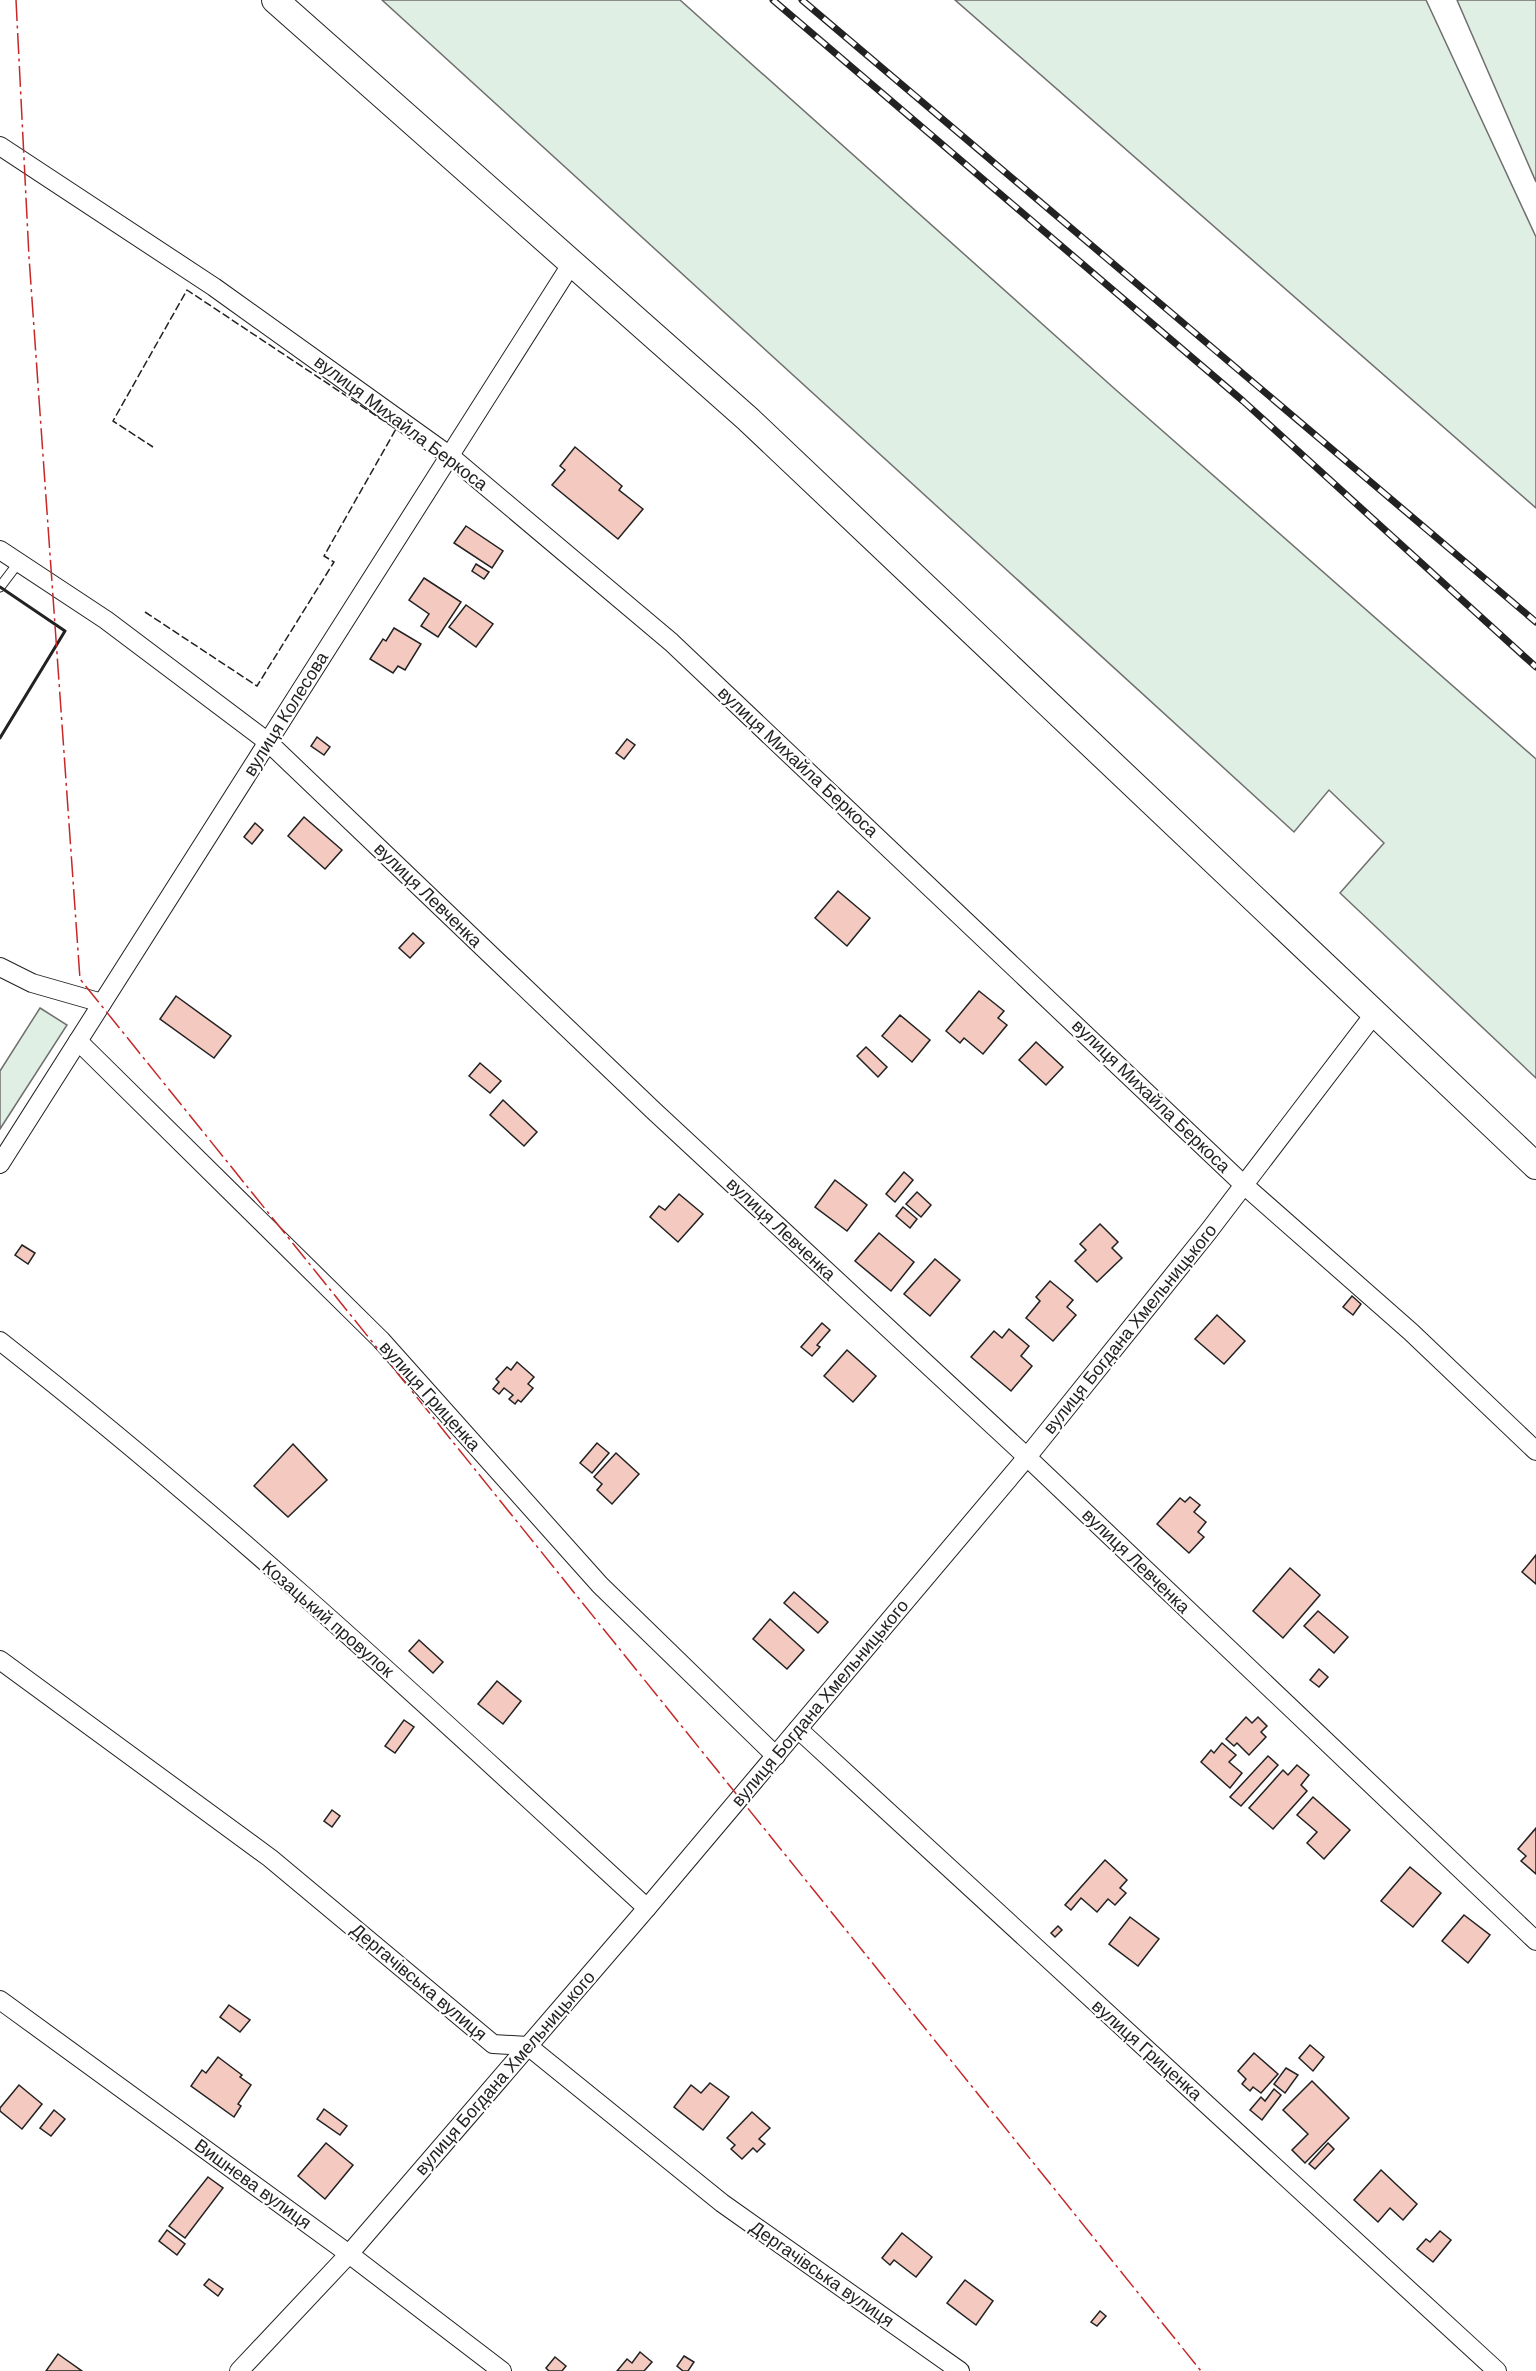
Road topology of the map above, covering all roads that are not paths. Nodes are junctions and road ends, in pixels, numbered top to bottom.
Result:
1 (275, 0) edge
2 (0, 146) edge
3 (572, 263) junction
4 (450, 456) junction
5 (0, 550) edge
6 (19, 562) junction
7 (0, 587) edge
8 (268, 742) junction
9 (0, 967) edge
10 (102, 1003) junction
11 (1375, 1013) junction
12 (78, 1041) junction
13 (0, 1164) edge
14 (1536, 1166) edge
15 (1244, 1185) junction
16 (0, 1341) edge
17 (1536, 1450) edge
18 (1027, 1457) junction
19 (0, 1660) edge
20 (798, 1729) junction
21 (776, 1756) junction
22 (647, 1908) junction
23 (1536, 1941) edge
24 (0, 2000) edge
25 (528, 2046) junction
26 (349, 2254) junction
27 (239, 2371) edge
28 (502, 2371) edge
29 (960, 2371) edge
30 (1497, 2371) edge

1 - 3 main road
2 - 4 street, вулиця Михайла Беркоса
3 - 4 street, вулиця Колесова
3 - 11 main road
4 - 8 street, вулиця Колесова
4 - 15 street, вулиця Михайла Беркоса
5 - 6 street, вулиця Левченка
6 - 7 lane
6 - 8 street, вулиця Левченка
8 - 10 street, вулиця Колесова
8 - 18 street, вулиця Левченка
9 - 10 street
10 - 12 street, вулиця Колесова
11 - 14 main road
11 - 15 street, вулиця Богдана Хмельницького
12 - 13 street, вулиця Колесова
12 - 21 street, вулиця Гриценка
15 - 17 street, вулиця Михайла Беркоса
15 - 18 street, вулиця Богдана Хмельницького
16 - 22 street, Козацький провулок
18 - 20 street, вулиця Богдана Хмельницького
18 - 23 street, вулиця Левченка
19 - 25 street, Дергачівська вулиця
20 - 21 street, вулиця Богдана Хмельницького
20 - 30 street, вулиця Гриценка
21 - 22 street, вулиця Богдана Хмельницького
22 - 25 street, вулиця Богдана Хмельницького
24 - 26 street, Вишнева вулиця
25 - 26 street, вулиця Богдана Хмельницького
25 - 29 street, Дергачівська вулиця
26 - 27 street, вулиця Богдана Хмельницького
26 - 28 street, Вишнева вулиця

